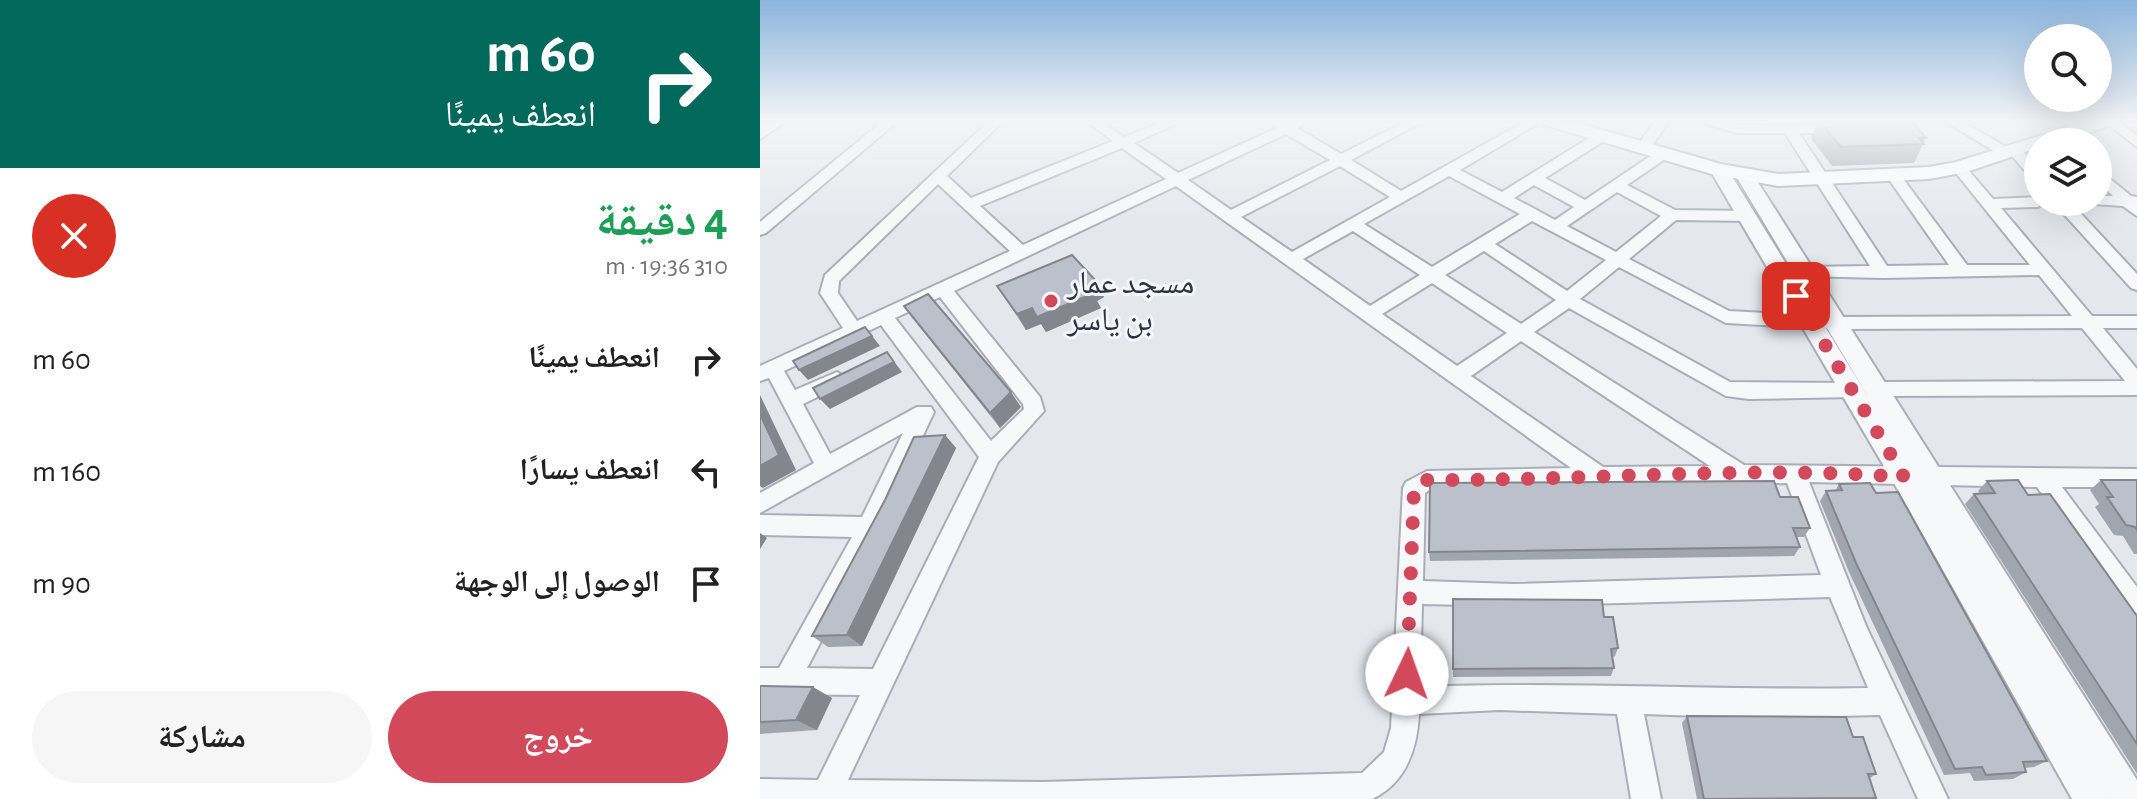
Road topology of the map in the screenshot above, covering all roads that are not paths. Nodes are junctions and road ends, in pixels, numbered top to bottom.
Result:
1 (846, 158) edge
2 (957, 158) edge
3 (1085, 158) edge
4 (1150, 158) edge
5 (1214, 158) edge
6 (1470, 158) edge
7 (1565, 158) edge
8 (1645, 158) edge
9 (1679, 158) edge
10 (1810, 158) edge
11 (1990, 158) edge
12 (1341, 159) joint
13 (1959, 168) junction
14 (1449, 170) junction
15 (1732, 173) junction
16 (1893, 175) junction
17 (938, 176) junction
18 (1177, 177) junction
19 (1533, 178) junction
20 (1824, 178) junction
21 (1616, 185) junction
22 (2112, 185) edge
23 (1401, 197) junction
24 (1503, 198) junction
25 (2112, 202) edge
26 (2024, 203) edge
27 (1989, 204) junction
28 (2134, 204) edge
29 (968, 205) junction
30 (1585, 206) junction
31 (1532, 214) junction
32 (1672, 215) junction
33 (1231, 216) junction
34 (1749, 216) junction
35 (2074, 216) edge
36 (1353, 224) junction
37 (1556, 226) junction
38 (760, 230) edge
39 (1486, 245) junction
40 (1019, 250) junction
41 (1291, 259) junction
42 (1615, 260) junction
43 (2042, 270) junction
44 (1962, 271) junction
45 (1806, 272) junction
46 (1883, 273) junction
47 (1434, 275) junction
48 (2137, 284) edge
49 (942, 288) junction
50 (1568, 300) junction
51 (1369, 314) junction
52 (884, 316) junction
53 (2085, 321) junction
54 (2137, 322) edge
55 (1825, 323) junction
56 (854, 330) junction
57 (1522, 330) junction
58 (767, 371) edge
59 (848, 373) edge
60 (1456, 377) junction
61 (2137, 382) edge
62 (2137, 388) edge
63 (1866, 390) junction
64 (791, 401) junction
65 (934, 406) junction
66 (990, 456) junction
67 (826, 466) junction
68 (1794, 473) junction
69 (1740, 474) junction
70 (1599, 476) junction
71 (1918, 477) junction
72 (2043, 478) junction
73 (2137, 478) edge
74 (760, 504) edge
75 (760, 525) edge
76 (869, 527) junction
77 (1837, 586) junction
78 (2130, 587) edge
79 (1411, 592) junction
80 (2137, 607) edge
81 (787, 680) junction
82 (760, 681) edge
83 (879, 682) junction
84 (1406, 701) junction
85 (1628, 701) junction
86 (1887, 701) junction
87 (760, 794) edge
88 (825, 797) edge
89 (1646, 799) edge
90 (1933, 799) edge
91 (2091, 799) edge
92 (2129, 799) edge

1 - 38 street
2 - 17 street
3 - 29 street
4 - 18 street
5 - 18 street
6 - 14 street
7 - 19 street
8 - 21 street
9 - 15 main road
10 - 20 street
11 - 13 main road
12 - 23 street
12 - 33 street
13 - 16 main road
13 - 27 street
14 - 23 street
14 - 24 street
15 - 20 main road
15 - 34 street
15 - 45 street
16 - 20 main road
16 - 44 street
17 - 29 street
17 - 56 street
18 - 33 street
18 - 40 street
19 - 24 street
19 - 30 street
20 - 46 street
21 - 30 street
21 - 32 street
22 - 28 street
23 - 36 street
24 - 31 street
25 - 28 street
26 - 27 street
27 - 43 street
29 - 40 street
30 - 37 street
31 - 37 street
31 - 39 street
32 - 34 street
32 - 42 street
33 - 41 street
34 - 55 street
35 - 48 street
36 - 41 street
36 - 47 street
37 - 42 street
39 - 47 street
39 - 50 street
40 - 49 street
41 - 51 street
42 - 50 street
42 - 55 street
43 - 44 street
43 - 53 street
44 - 46 street
45 - 46 street
45 - 55 street
47 - 51 street
47 - 57 street
49 - 52 street
49 - 66 street
50 - 57 street
50 - 63 street
51 - 60 street
52 - 56 street
52 - 65 street
53 - 54 street
53 - 55 street
53 - 61 street
55 - 63 street
56 - 58 street
57 - 60 street
57 - 69 street
58 - 64 street
59 - 64 street
60 - 70 street
62 - 63 street
63 - 71 street
64 - 67 street
65 - 66 street
65 - 67 street
65 - 76 street
66 - 83 street
67 - 74 street
68 - 69 street
68 - 71 street
68 - 77 street
69 - 70 street
70 - 79 street
71 - 72 street
71 - 91 street
71 - 92 street
72 - 73 street
72 - 78 street
75 - 76 street
76 - 81 street
77 - 79 street
77 - 86 street
78 - 80 street
79 - 84 street
81 - 82 street
81 - 83 street
83 - 88 street
84 - 85 street
84 - 88 street
85 - 86 street
85 - 89 street
86 - 90 street
87 - 88 street

